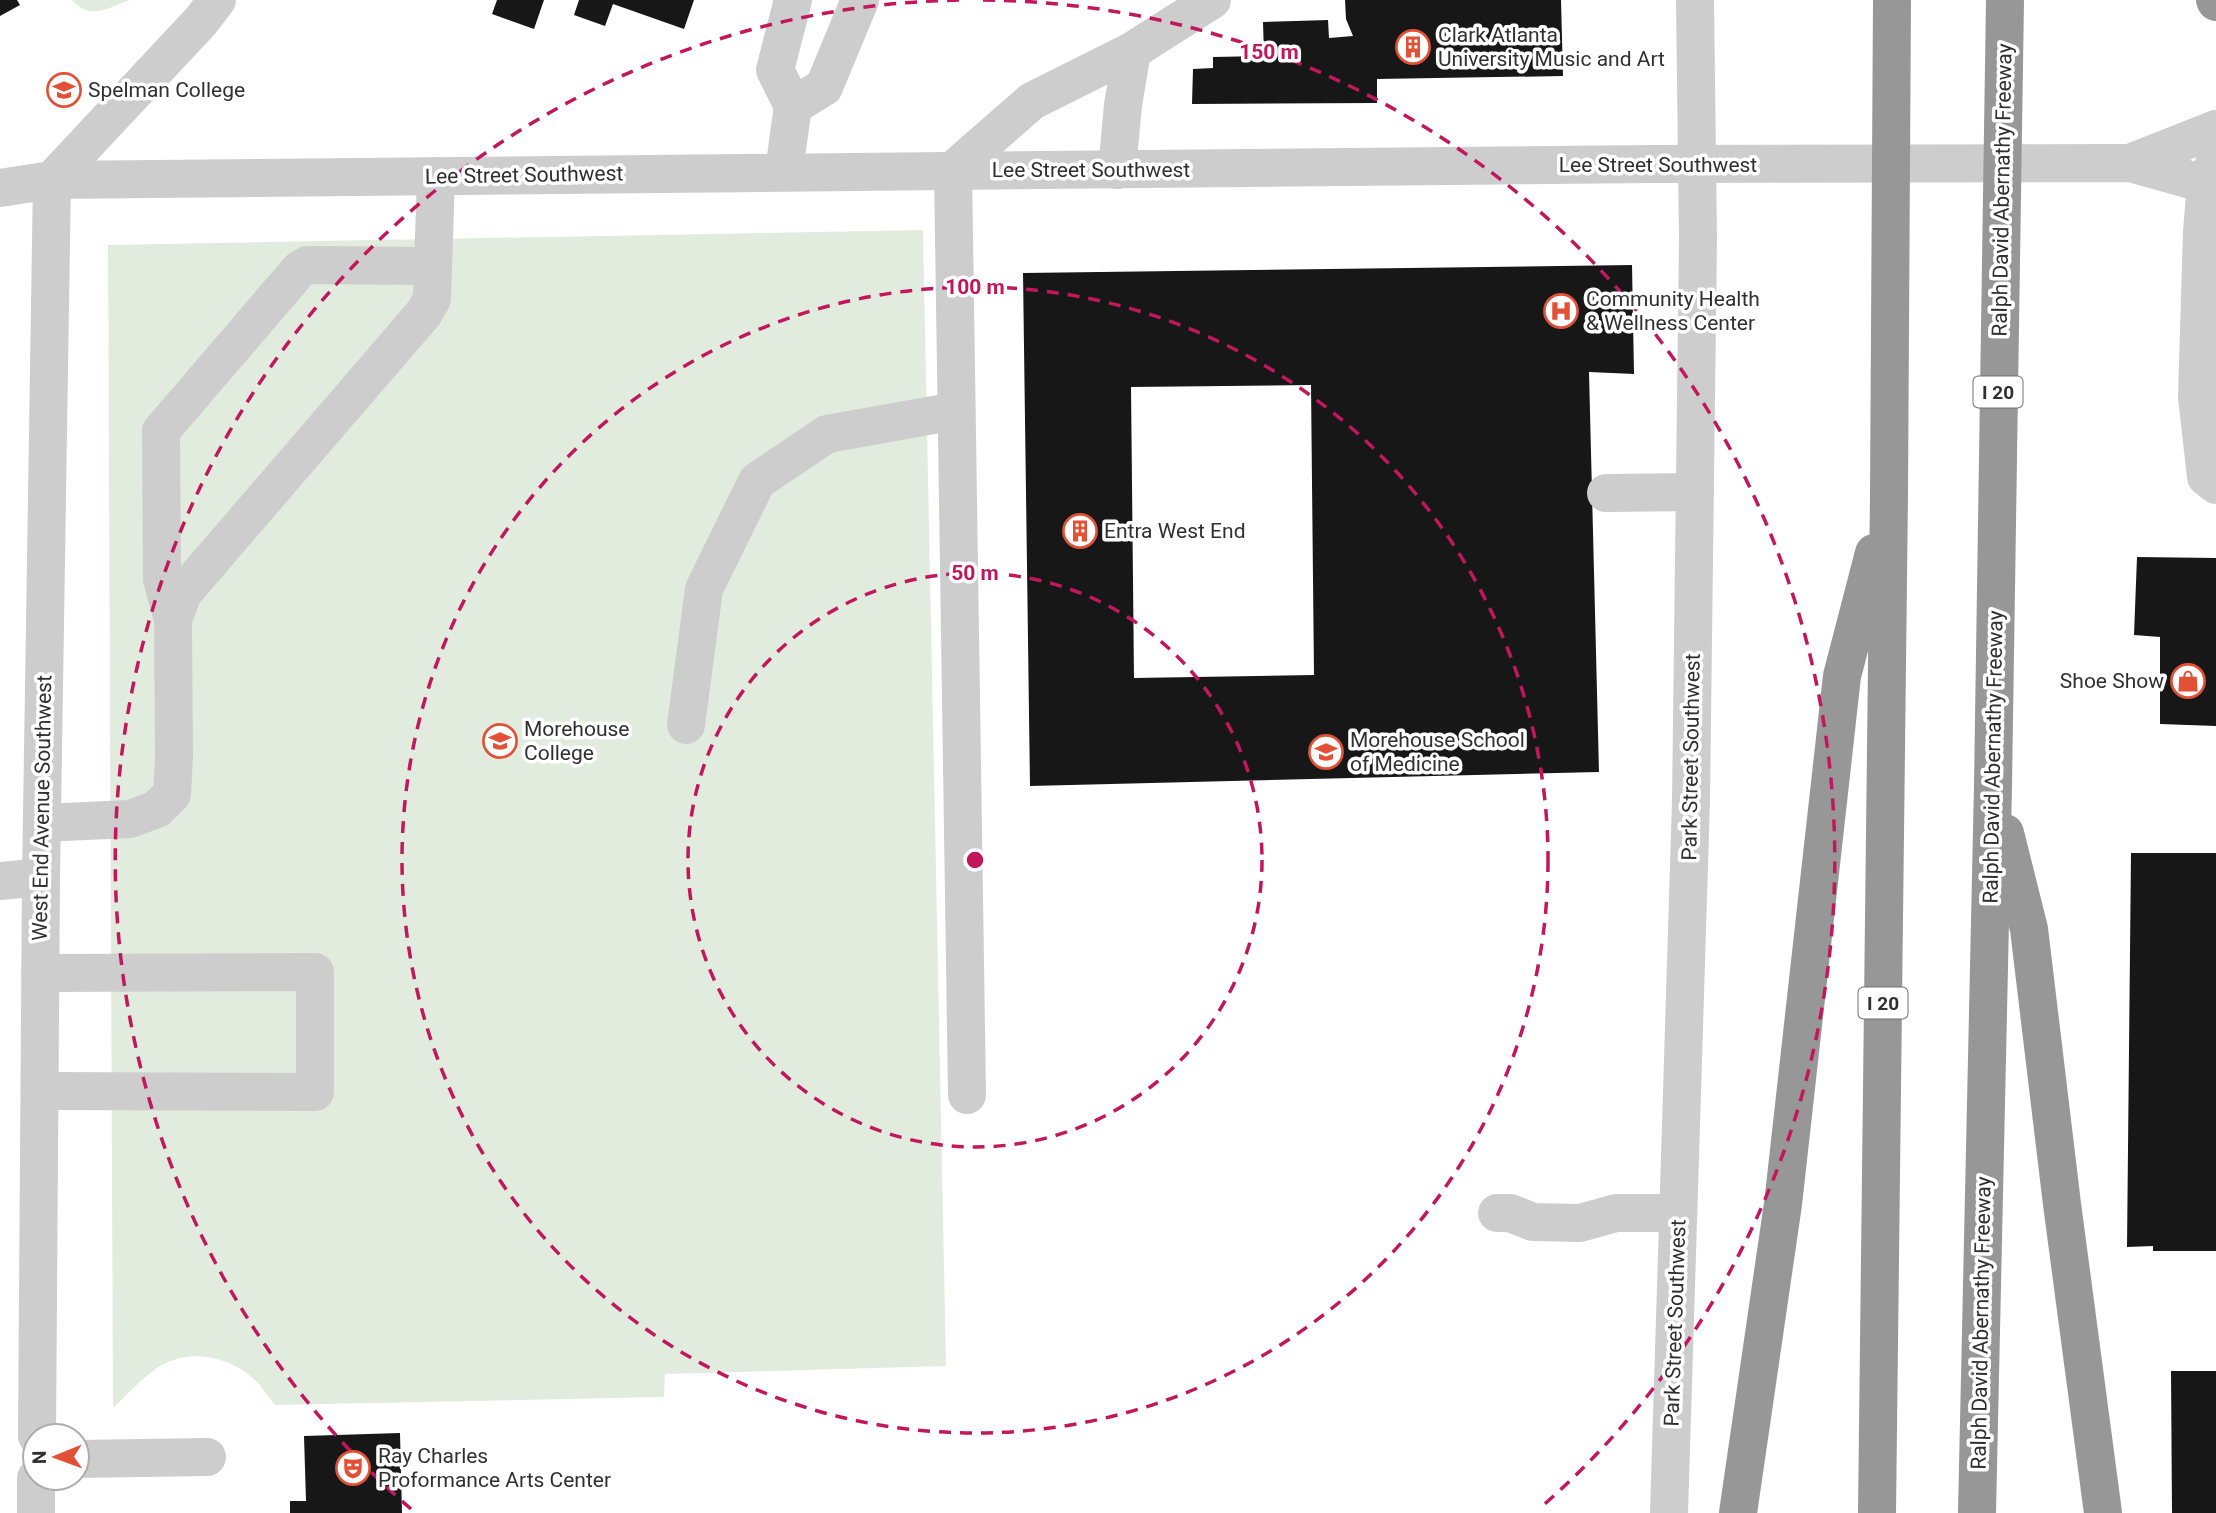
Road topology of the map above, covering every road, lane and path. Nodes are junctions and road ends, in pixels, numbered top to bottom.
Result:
1 (217, 0) edge
2 (793, 0) edge
3 (860, 0) edge
4 (1212, 0) edge
5 (1695, 0) edge
6 (1892, 0) edge
7 (2005, 0) edge
8 (1132, 51) junction
9 (793, 106) junction
10 (2216, 129) edge
11 (2130, 163) junction
12 (1696, 164) junction
13 (953, 170) junction
14 (1117, 170) junction
15 (784, 171) junction
16 (436, 176) junction
17 (2213, 177) edge
18 (52, 180) junction
19 (0, 188) edge
20 (433, 266) junction
21 (2209, 293) edge
22 (956, 411) junction
23 (2216, 485) edge
24 (1695, 492) junction
25 (1606, 493) dead end
26 (1889, 494) junction
27 (173, 620) junction
28 (686, 725) dead end
29 (1993, 785) junction
30 (42, 823) junction
31 (41, 877) junction
32 (0, 881) edge
33 (40, 973) junction
34 (40, 1091) junction
35 (967, 1095) dead end
36 (1503, 1213) dead end
37 (1678, 1213) junction
38 (37, 1422) edge
39 (207, 1457) dead end
40 (91, 1459) edge
41 (36, 1492) edge
42 (36, 1513) edge
43 (1669, 1513) edge
44 (1738, 1513) edge
45 (1877, 1513) edge
46 (1977, 1513) edge
47 (2103, 1513) edge

1 - 18 street
2 - 9 street
3 - 9 street
4 - 8 street
5 - 12 street, Park Street Southwest
6 - 26 highway, I 20
7 - 29 highway, Ralph David Abernathy Freeway / I 20
8 - 13 street
8 - 14 street
9 - 15 street
10 - 11 street, Lee Street Southwest
11 - 12 street, Lee Street Southwest
11 - 17 street, Lee Street Southwest
12 - 14 street, Lee Street Southwest
12 - 24 street, Park Street Southwest
13 - 14 street, Lee Street Southwest
13 - 15 street, Lee Street Southwest
13 - 22 street
15 - 16 street, Lee Street Southwest
16 - 18 street, Lee Street Southwest
16 - 20 street
17 - 21 street
18 - 19 street, Lee Street Southwest
18 - 30 street, West End Avenue Southwest
20 - 27 street
20 - 27 street
21 - 23 street
22 - 28 street
22 - 35 street
24 - 25 street
24 - 37 street, Park Street Southwest
26 - 44 highway
26 - 45 highway, I 20
27 - 30 street
29 - 46 highway, Ralph David Abernathy Freeway / I 20
29 - 47 highway
30 - 31 street, West End Avenue Southwest
31 - 32 street
31 - 33 street, West End Avenue Southwest
33 - 34 street, West End Avenue Southwest
33 - 34 street
34 - 38 street, West End Avenue Southwest
36 - 37 street
37 - 43 street, Park Street Southwest
39 - 40 street
41 - 42 street

